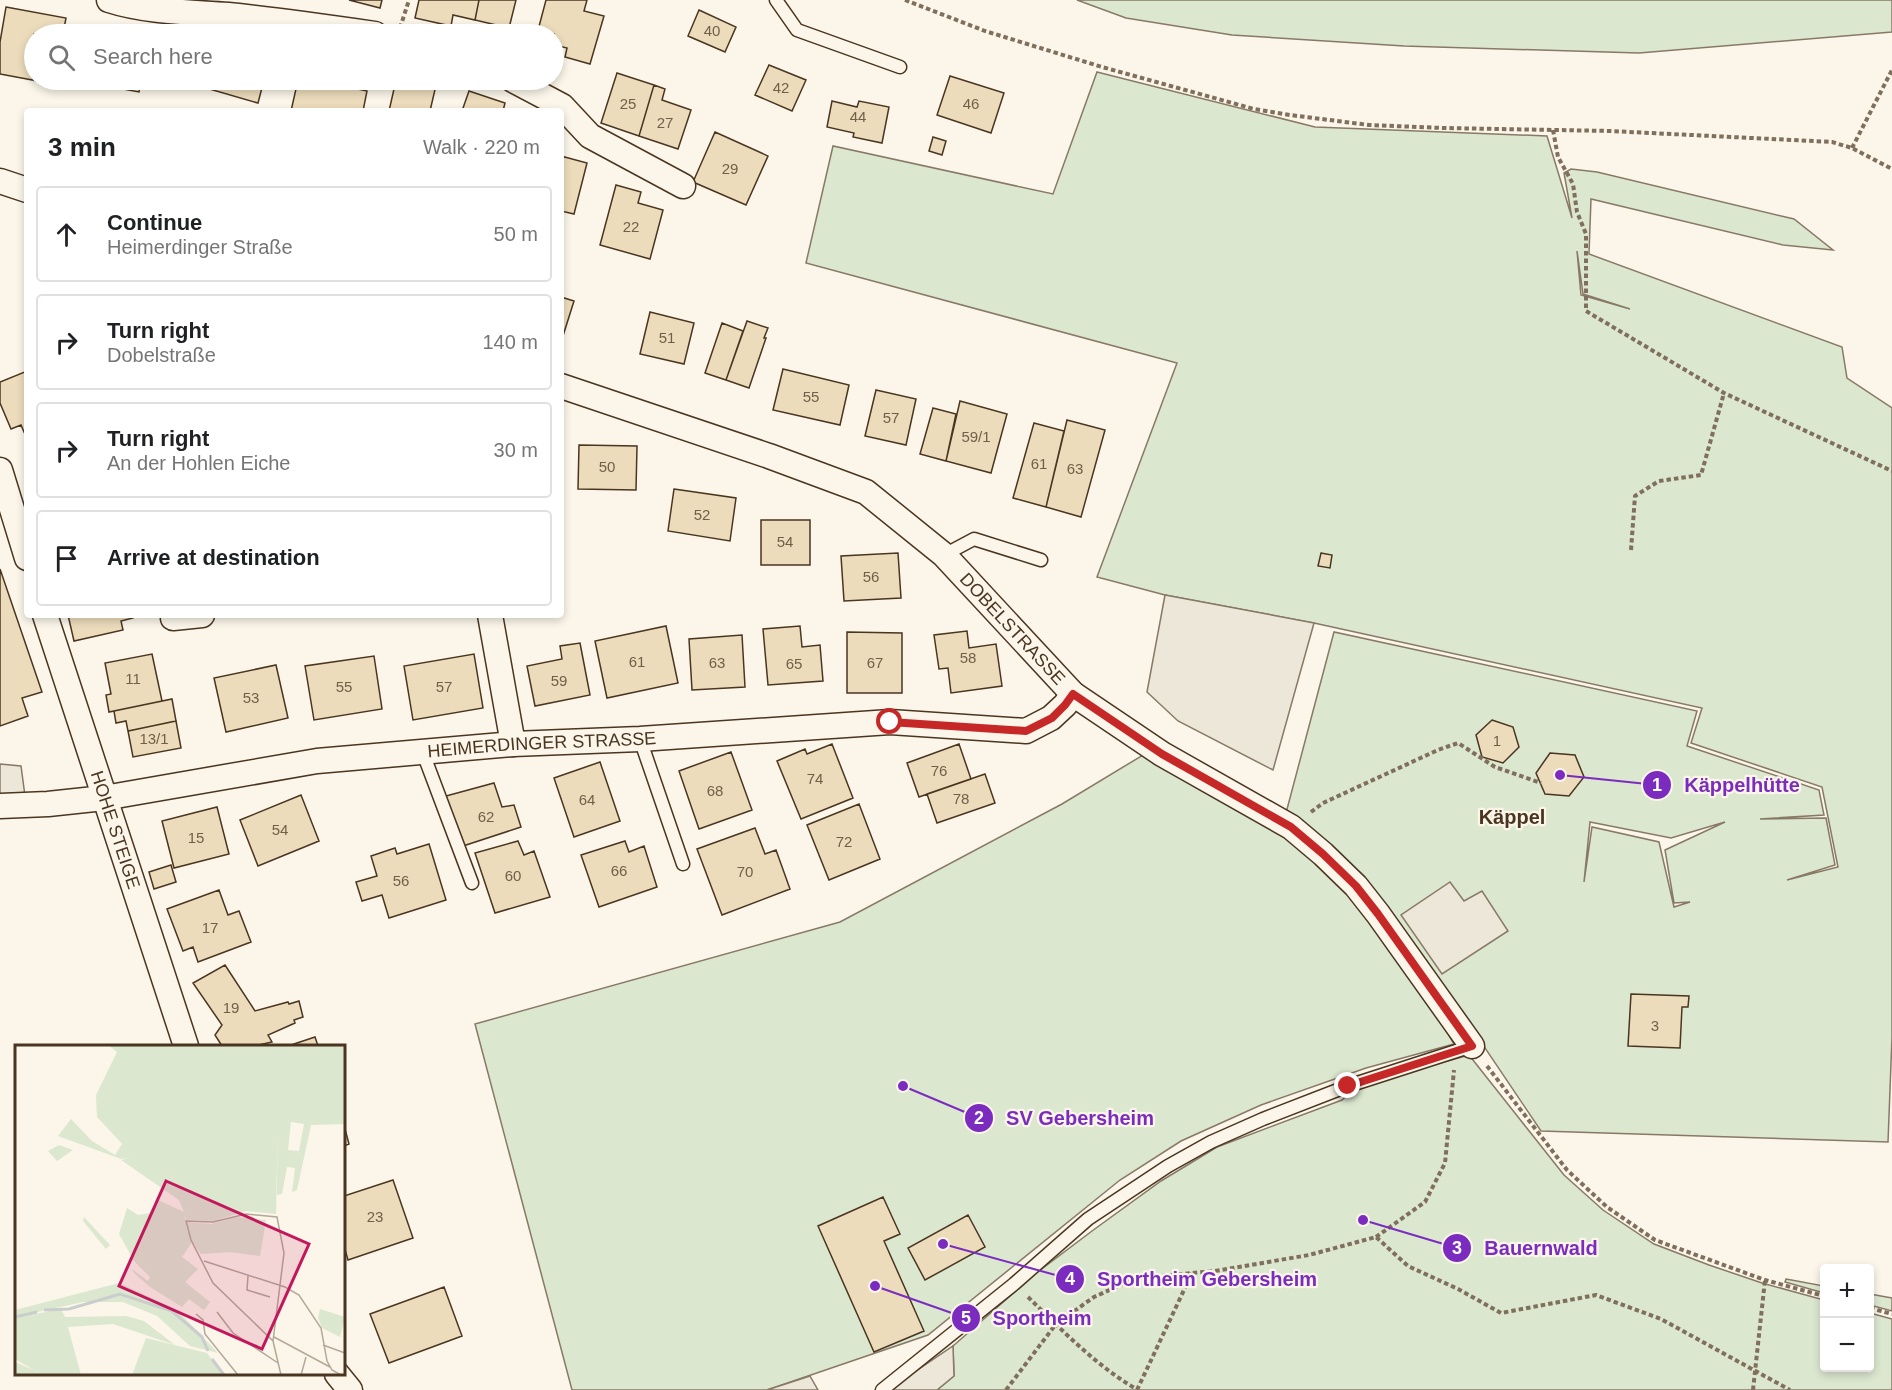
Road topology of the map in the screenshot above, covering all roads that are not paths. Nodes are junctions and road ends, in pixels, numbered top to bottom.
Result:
1 (109, 0) edge
2 (776, 0) edge
3 (160, 5) edge
4 (306, 24) edge
5 (900, 68) dead end
6 (532, 90) edge
7 (564, 108) edge
8 (564, 108) edge
9 (0, 181) edge
10 (683, 186) dead end
11 (24, 189) edge
12 (564, 387) edge
13 (0, 470) edge
14 (24, 548) edge
15 (944, 555) junction
16 (1041, 560) dead end
17 (46, 618) edge
18 (491, 618) edge
19 (1073, 694) junction
20 (640, 739) junction
21 (513, 744) junction
22 (423, 753) junction
23 (104, 798) junction
24 (0, 806) edge
25 (683, 864) dead end
26 (472, 883) dead end
27 (185, 1045) edge
28 (1464, 1049) joint
29 (338, 1375) edge
30 (350, 1390) edge
31 (882, 1390) edge

1 - 3 street
2 - 5 lane
3 - 4 street
6 - 7 street
8 - 10 street
9 - 11 street
12 - 15 street, DOBELSTRASSE
13 - 14 street
15 - 16 lane
15 - 19 street, DOBELSTRASSE
17 - 23 street, HOHE STEIGE
18 - 21 street
19 - 20 street, HEIMERDINGER STRASSE
19 - 28 street, DOBELSTRASSE
20 - 21 street, HEIMERDINGER STRASSE
20 - 25 lane
21 - 22 street, HEIMERDINGER STRASSE
22 - 23 street, HEIMERDINGER STRASSE
22 - 26 lane
23 - 24 street, HEIMERDINGER STRASSE
23 - 27 street, HOHE STEIGE
28 - 31 lane
29 - 30 street

